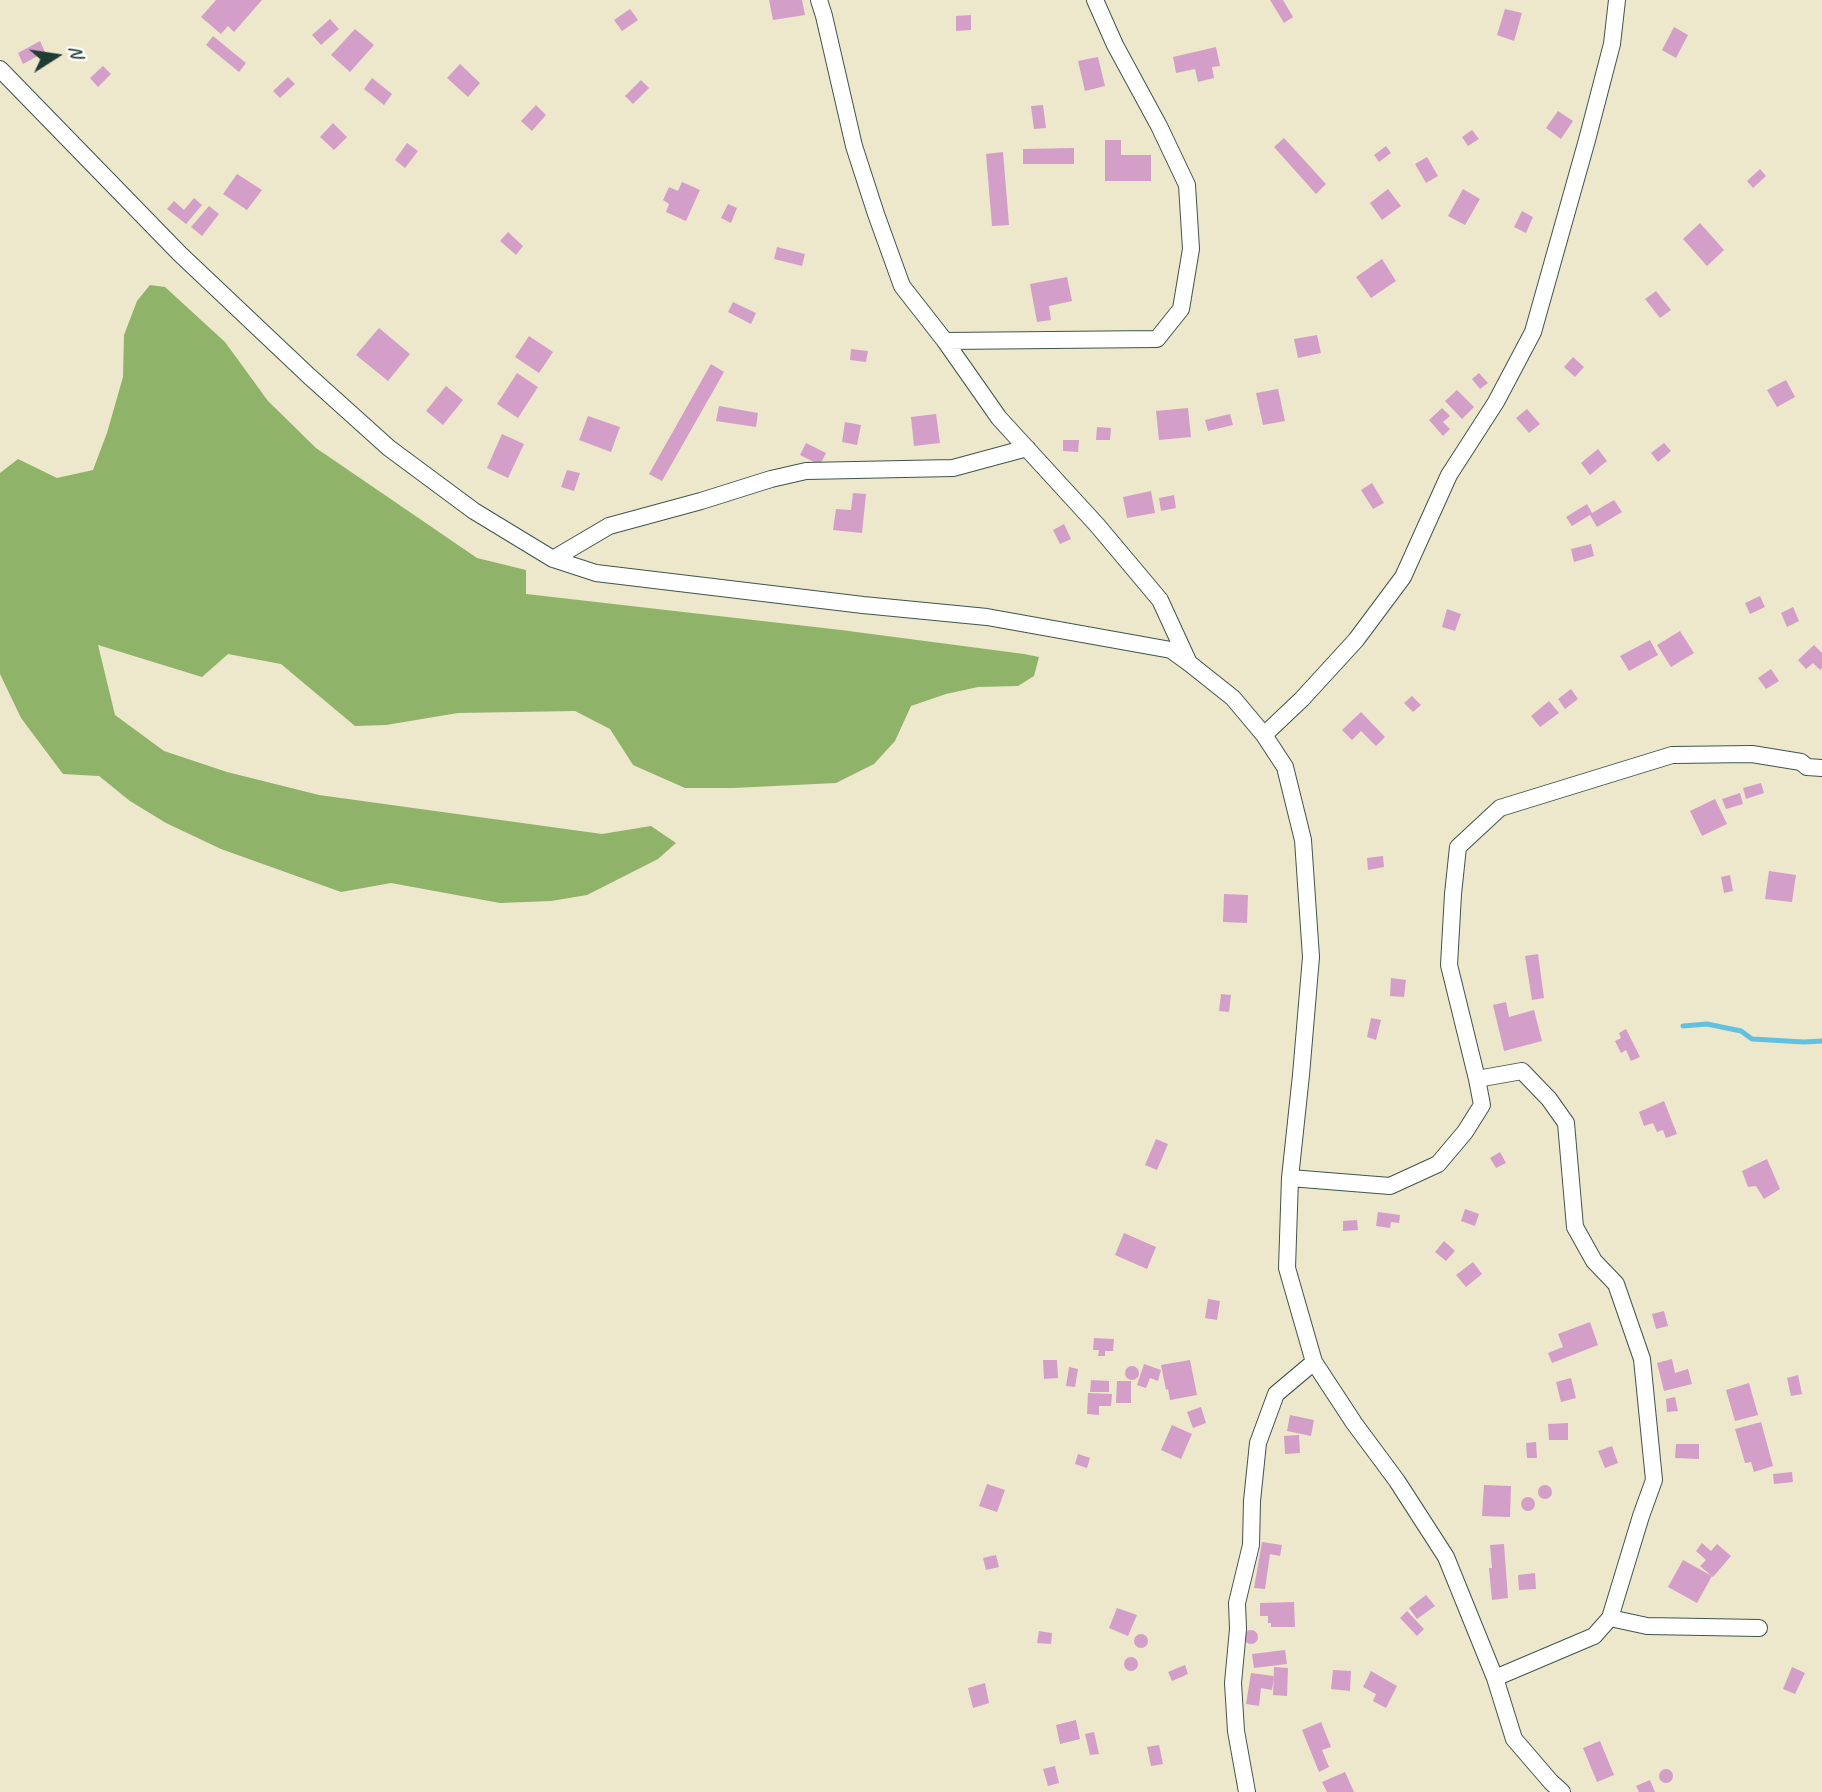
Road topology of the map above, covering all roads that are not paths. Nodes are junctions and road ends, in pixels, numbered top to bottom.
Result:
1 (819, 0) edge
2 (1095, 0) edge
3 (1617, 0) edge
4 (0, 69) edge
5 (945, 341) junction
6 (1027, 448) junction
7 (553, 559) junction
8 (1189, 663) junction
9 (1264, 735) junction
10 (1822, 768) edge
11 (1477, 1079) junction
12 (1290, 1178) junction
13 (1314, 1362) junction
14 (1610, 1618) junction
15 (1759, 1628) dead end
16 (1495, 1678) junction
17 (1247, 1792) edge
18 (1562, 1792) edge

1 - 5 street
2 - 5 street
3 - 9 street
4 - 7 street
5 - 6 street
6 - 7 street
6 - 8 street
7 - 8 street
8 - 9 street
9 - 12 street
10 - 11 street
11 - 12 street
11 - 14 street
12 - 13 street
13 - 16 street
13 - 17 street
14 - 15 street
14 - 16 street
16 - 18 street

